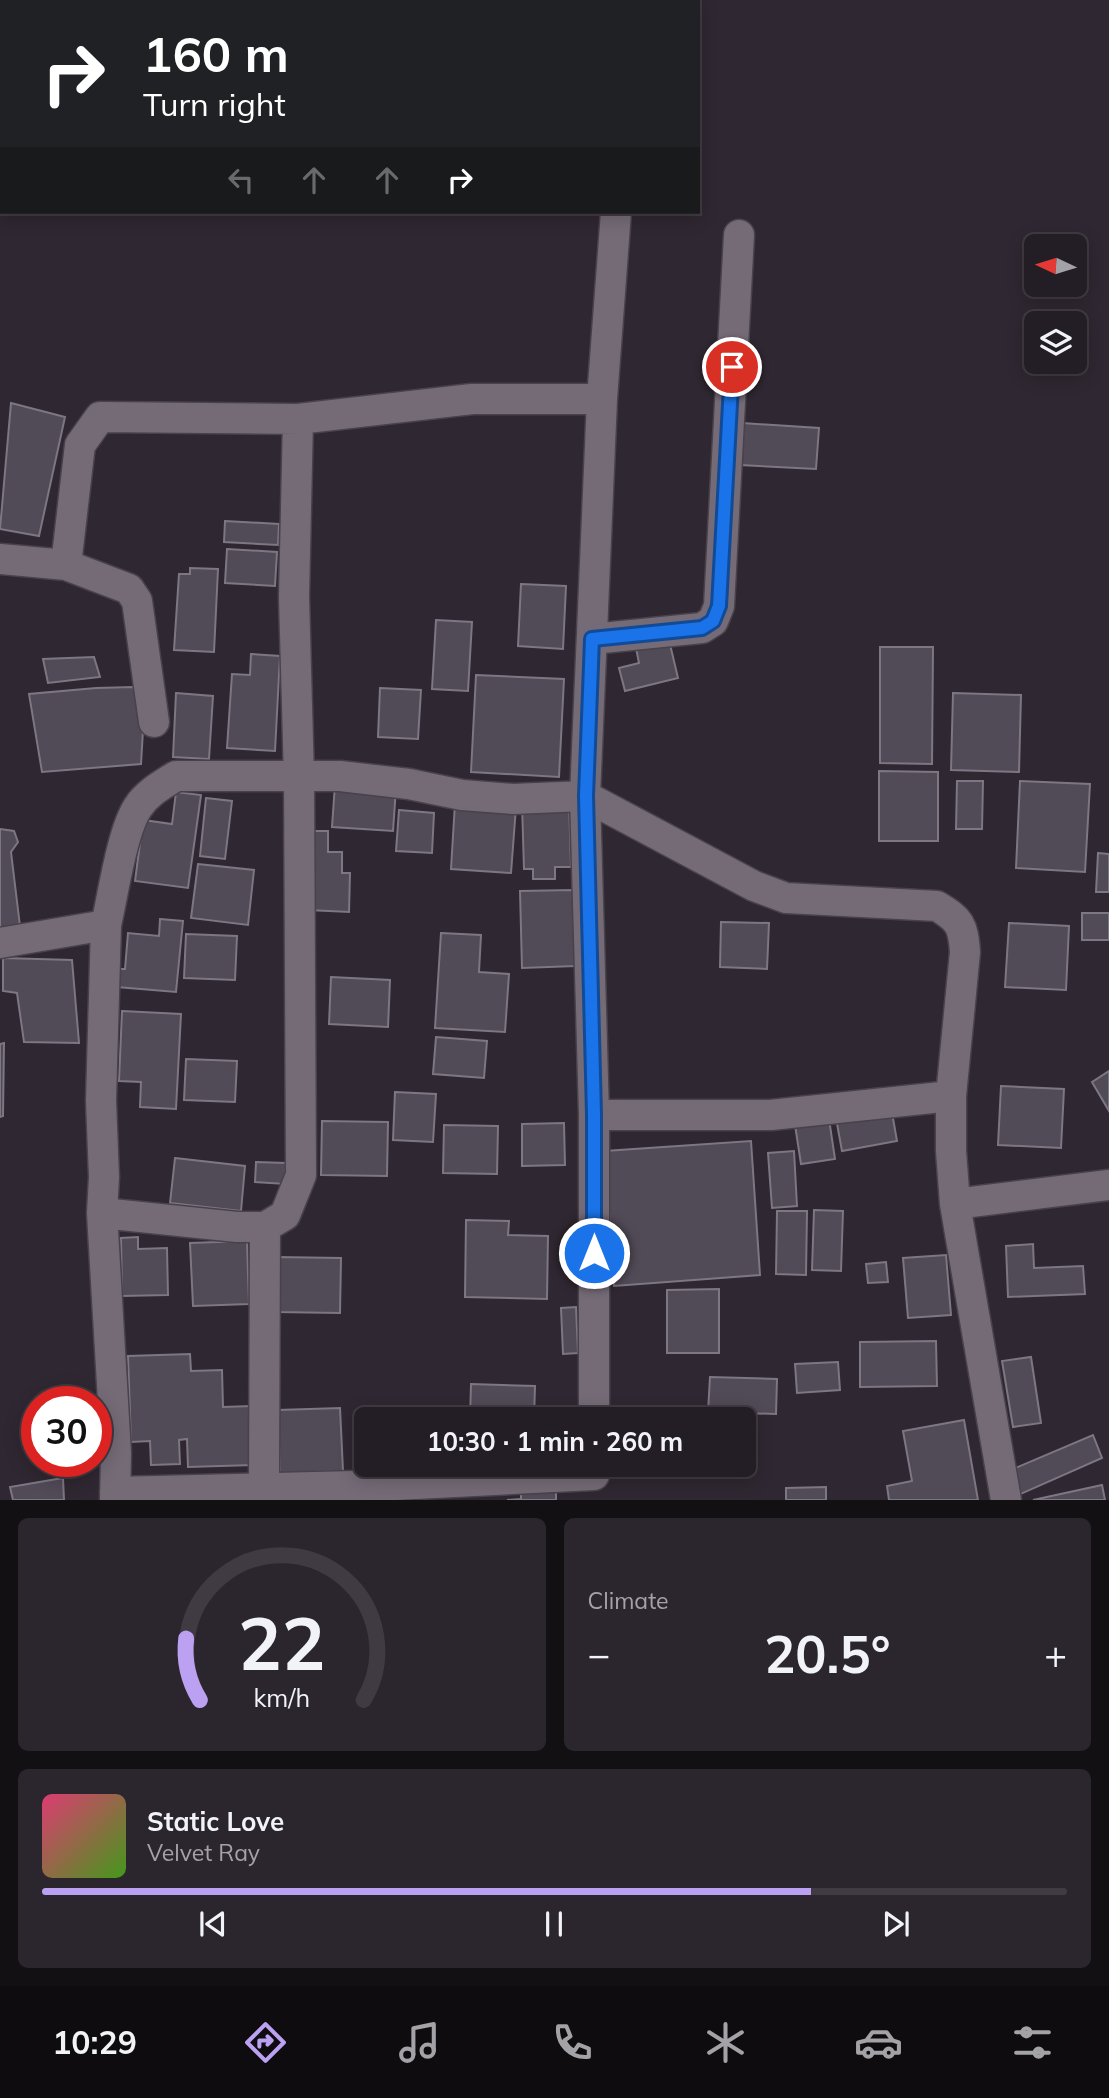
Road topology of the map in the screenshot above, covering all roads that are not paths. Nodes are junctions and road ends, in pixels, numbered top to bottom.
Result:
1 (616, 214) edge
2 (739, 235) dead end
3 (602, 399) junction
4 (298, 419) junction
5 (0, 559) edge
6 (66, 565) junction
7 (592, 639) junction
8 (154, 722) dead end
9 (299, 778) junction
10 (586, 796) junction
11 (106, 925) junction
12 (0, 943) edge
13 (951, 1096) junction
14 (594, 1115) junction
15 (1109, 1185) edge
16 (955, 1204) junction
17 (103, 1213) junction
18 (265, 1227) junction
19 (594, 1407) edge
20 (594, 1480) edge
21 (264, 1488) junction
22 (115, 1496) edge
23 (1006, 1500) edge

1 - 3 street
2 - 7 street
3 - 4 street
3 - 7 street
4 - 6 street
4 - 9 street
5 - 6 street
6 - 8 street
7 - 10 street
9 - 10 street
9 - 11 street
9 - 18 street
10 - 13 street
10 - 14 street
11 - 12 street
11 - 17 street
13 - 14 street
13 - 16 street
14 - 19 street
15 - 16 street
16 - 23 street
17 - 18 street
17 - 22 street
18 - 21 street
20 - 21 street
21 - 22 street

